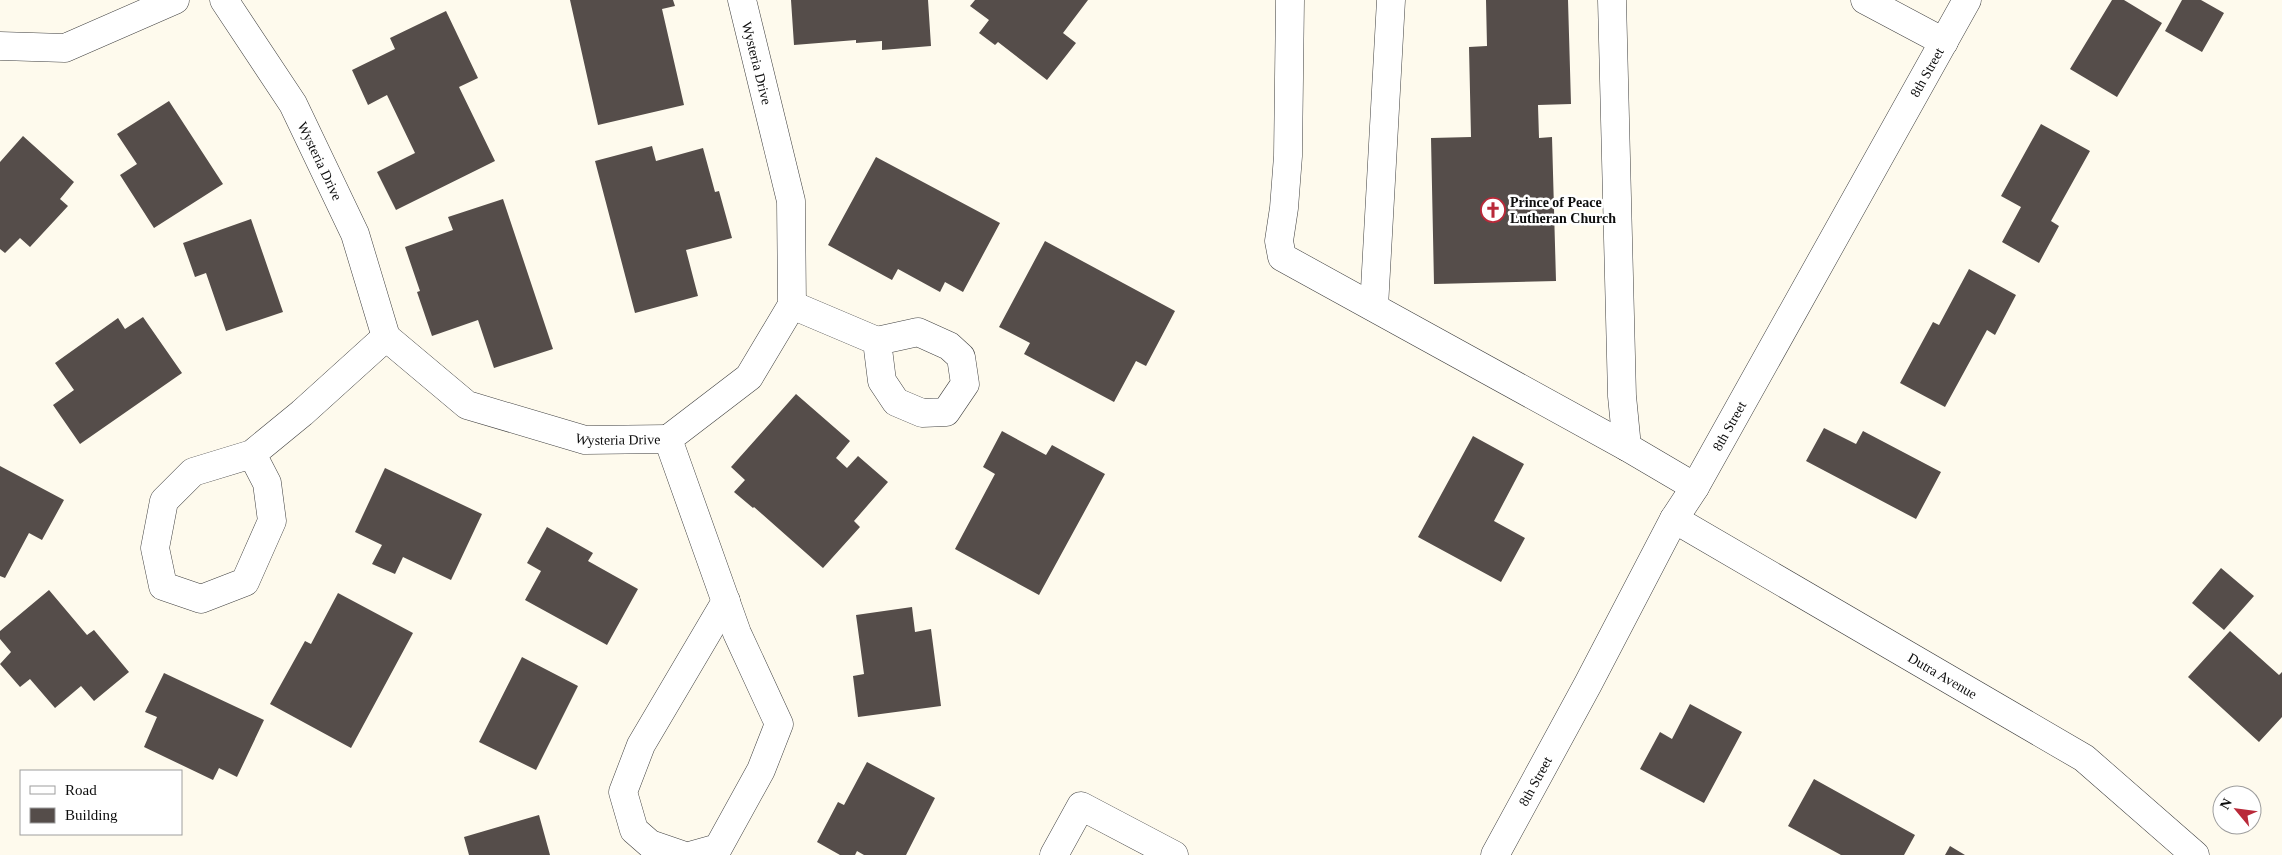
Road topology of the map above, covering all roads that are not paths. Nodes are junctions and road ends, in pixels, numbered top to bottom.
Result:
1 (175, 0) edge
2 (224, 0) edge
3 (742, 0) edge
4 (1290, 0) edge
5 (1391, 0) edge
6 (1612, 0) edge
7 (1865, 0) edge
8 (1966, 0) edge
9 (1944, 42) junction
10 (0, 46) edge
11 (792, 305) junction
12 (1374, 307) junction
13 (386, 337) junction
14 (877, 341) dead end
15 (668, 439) junction
16 (1627, 447) junction
17 (252, 454) junction
18 (1695, 487) junction
19 (1674, 520) junction
20 (726, 601) junction
21 (682, 855) edge
22 (693, 855) edge
23 (1054, 855) edge
24 (1174, 855) edge
25 (1495, 855) edge
26 (2195, 855) edge

1 - 10 street
2 - 13 street, Wysteria Drive
3 - 11 street, Wysteria Drive
4 - 12 street
5 - 12 street
6 - 16 street
7 - 9 street
8 - 9 street, 8th Street
9 - 18 street, 8th Street
11 - 14 street
11 - 15 street, Wysteria Drive
12 - 16 street
13 - 15 street, Wysteria Drive
13 - 17 street
15 - 20 street, Wysteria Drive
16 - 18 street
17 - 17 street
18 - 19 street, 8th Street
19 - 25 street, 8th Street
19 - 26 street, Dutra Avenue
20 - 21 street
20 - 22 street, Wysteria Drive
23 - 24 street

